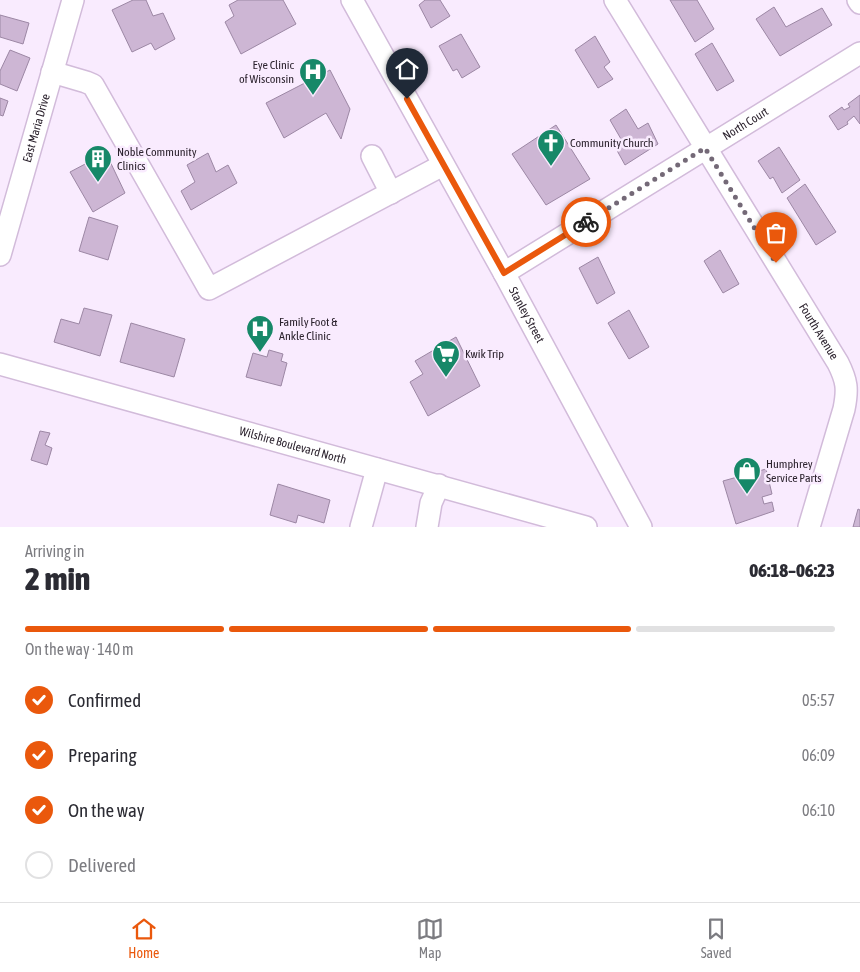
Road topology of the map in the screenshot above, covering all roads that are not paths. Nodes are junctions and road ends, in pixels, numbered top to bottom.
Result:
1 (73, 0) edge
2 (352, 0) edge
3 (615, 0) edge
4 (860, 53) edge
5 (52, 72) junction
6 (705, 148) junction
7 (372, 156) dead end
8 (443, 165) junction
9 (391, 193) junction
10 (0, 254) edge
11 (504, 273) junction
12 (0, 364) edge
13 (852, 377) edge
14 (377, 469) junction
15 (439, 485) junction
16 (361, 527) edge
17 (426, 527) edge
18 (586, 527) edge
19 (641, 527) edge
20 (809, 527) edge

1 - 5 street, East Maria Drive
2 - 8 street, Stanley Street
3 - 6 street, Fourth Avenue
4 - 6 street, North Court
5 - 9 street
5 - 10 street, East Maria Drive
6 - 11 street, North Court
6 - 13 street, Fourth Avenue
7 - 9 street
8 - 9 street
8 - 11 street, Stanley Street
11 - 19 street, Stanley Street
12 - 14 street, Wilshire Boulevard North
13 - 20 street, Fourth Avenue
14 - 15 street, Wilshire Boulevard North
14 - 16 street
15 - 17 street
15 - 18 street, Wilshire Boulevard North

